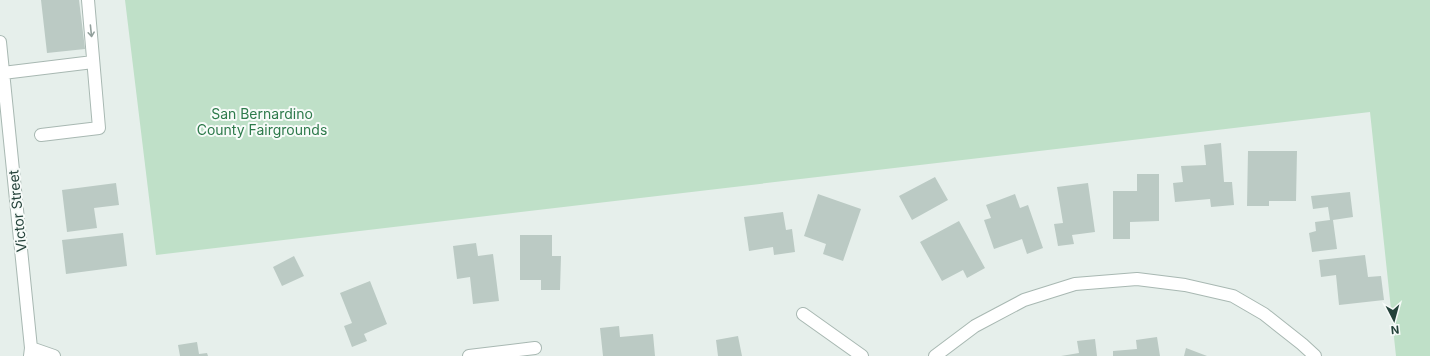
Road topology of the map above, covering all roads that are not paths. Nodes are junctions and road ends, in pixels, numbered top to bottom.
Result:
1 (88, 0) edge
2 (0, 42) edge
3 (93, 62) junction
4 (3, 73) junction
5 (41, 135) dead end
6 (803, 314) dead end
7 (535, 348) dead end
8 (30, 352) edge
9 (54, 356) edge
10 (469, 356) edge
11 (862, 356) edge
12 (935, 356) edge
13 (1315, 356) edge

1 -> 3 street
2 - 4 street, Victor Street
3 - 4 street
3 - 5 street
4 - 8 street, Victor Street
6 - 11 street
7 - 10 street
8 - 9 street
12 - 13 street

